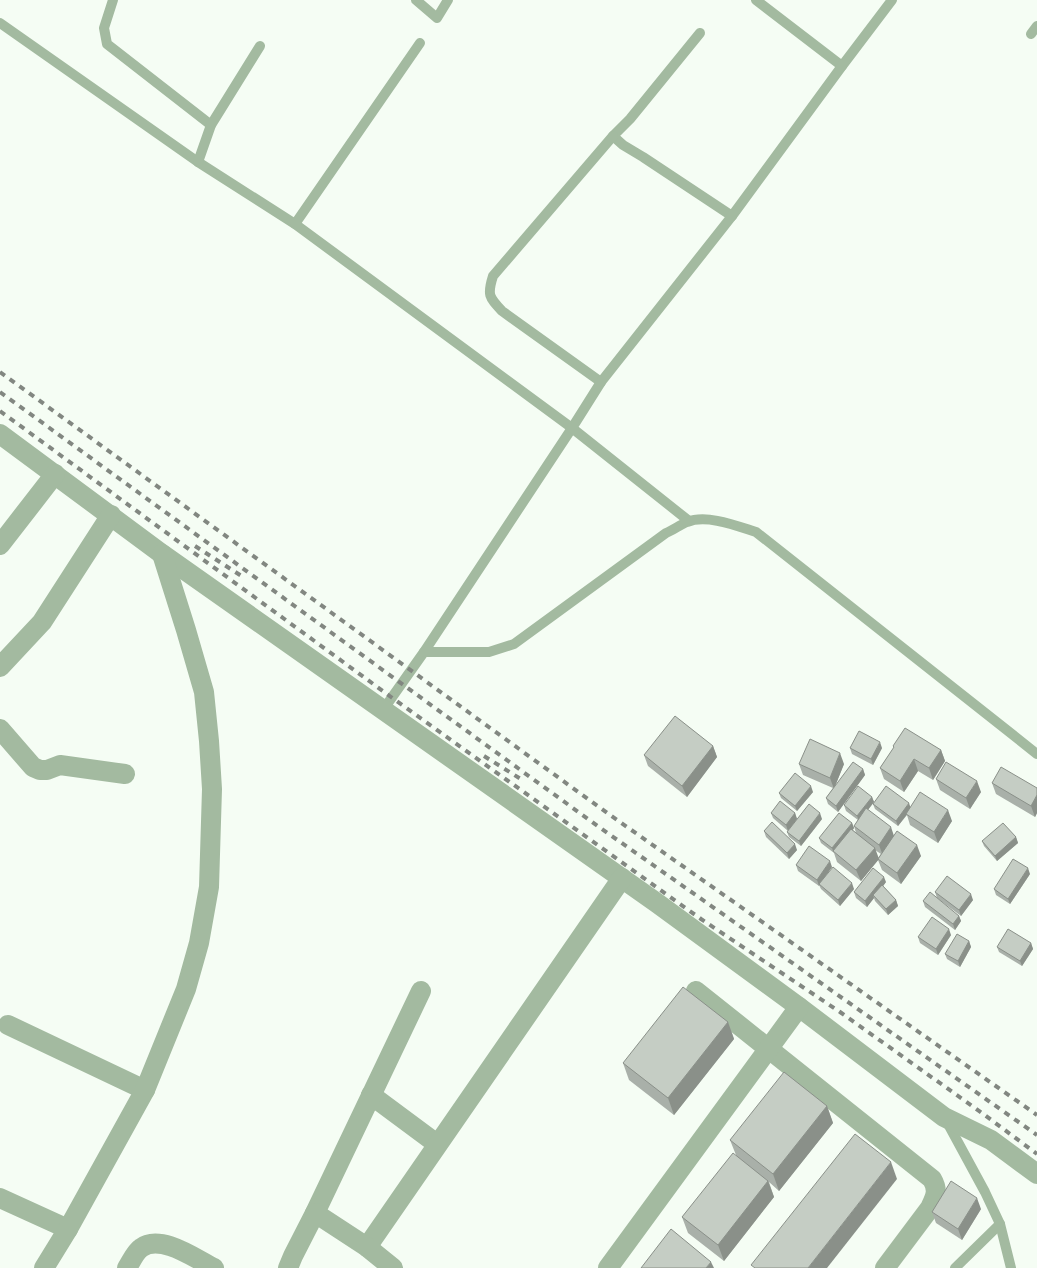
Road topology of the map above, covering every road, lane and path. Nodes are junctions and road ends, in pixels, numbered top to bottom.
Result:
1 (113, 0) edge
2 (416, 0) edge
3 (448, 0) edge
4 (756, 0) edge
5 (892, 0) edge
6 (0, 23) edge
7 (700, 34) dead end
8 (420, 43) dead end
9 (260, 46) dead end
10 (842, 66) junction
11 (210, 125) junction
12 (613, 136) junction
13 (198, 162) junction
14 (732, 216) junction
15 (295, 224) junction
16 (601, 382) junction
17 (572, 428) junction
18 (0, 434) edge
19 (55, 474) junction
20 (111, 515) junction
21 (689, 521) junction
22 (0, 545) edge
23 (162, 554) junction
24 (424, 652) junction
25 (0, 667) edge
26 (383, 710) junction
27 (0, 730) edge
28 (1037, 754) edge
29 (125, 774) dead end
30 (622, 878) junction
31 (421, 991) dead end
32 (696, 991) dead end
33 (799, 1007) junction
34 (8, 1025) dead end
35 (768, 1049) junction
36 (145, 1090) junction
37 (371, 1095) junction
38 (944, 1117) junction
39 (437, 1144) junction
40 (1037, 1174) edge
41 (0, 1198) edge
42 (315, 1213) junction
43 (1000, 1224) junction
44 (68, 1229) junction
45 (366, 1247) junction
46 (391, 1267) edge
47 (44, 1268) edge
48 (127, 1268) edge
49 (214, 1268) edge
50 (288, 1268) edge
51 (608, 1268) edge
52 (885, 1268) edge
53 (955, 1268) edge
54 (1011, 1268) edge

1 - 11 lane
2 - 3 lane
4 - 10 lane
5 - 10 lane
6 - 13 lane
7 - 12 lane
8 - 15 lane
9 - 11 lane
10 - 14 lane
11 - 13 lane
12 - 14 lane
12 - 16 lane
13 - 15 lane
14 - 16 lane
15 - 17 lane
16 - 17 lane
17 - 21 lane
17 - 24 lane
18 - 19 street
19 - 20 street
19 - 22 street
20 - 23 street
20 - 25 street
21 - 24 lane
21 - 28 lane
23 - 26 street
23 - 36 street
24 - 26 lane
26 - 30 street
27 - 29 street
30 - 33 street
30 - 39 street
31 - 37 street
32 - 35 street
33 - 35 street
33 - 38 street
34 - 36 street
35 - 51 street
35 - 52 street
36 - 44 street
37 - 39 street
37 - 42 street
38 - 40 street
38 - 43 lane
39 - 45 street
41 - 44 street
42 - 45 street
42 - 50 street
43 - 53 lane
43 - 54 lane
44 - 47 street
45 - 46 street
48 - 49 street

